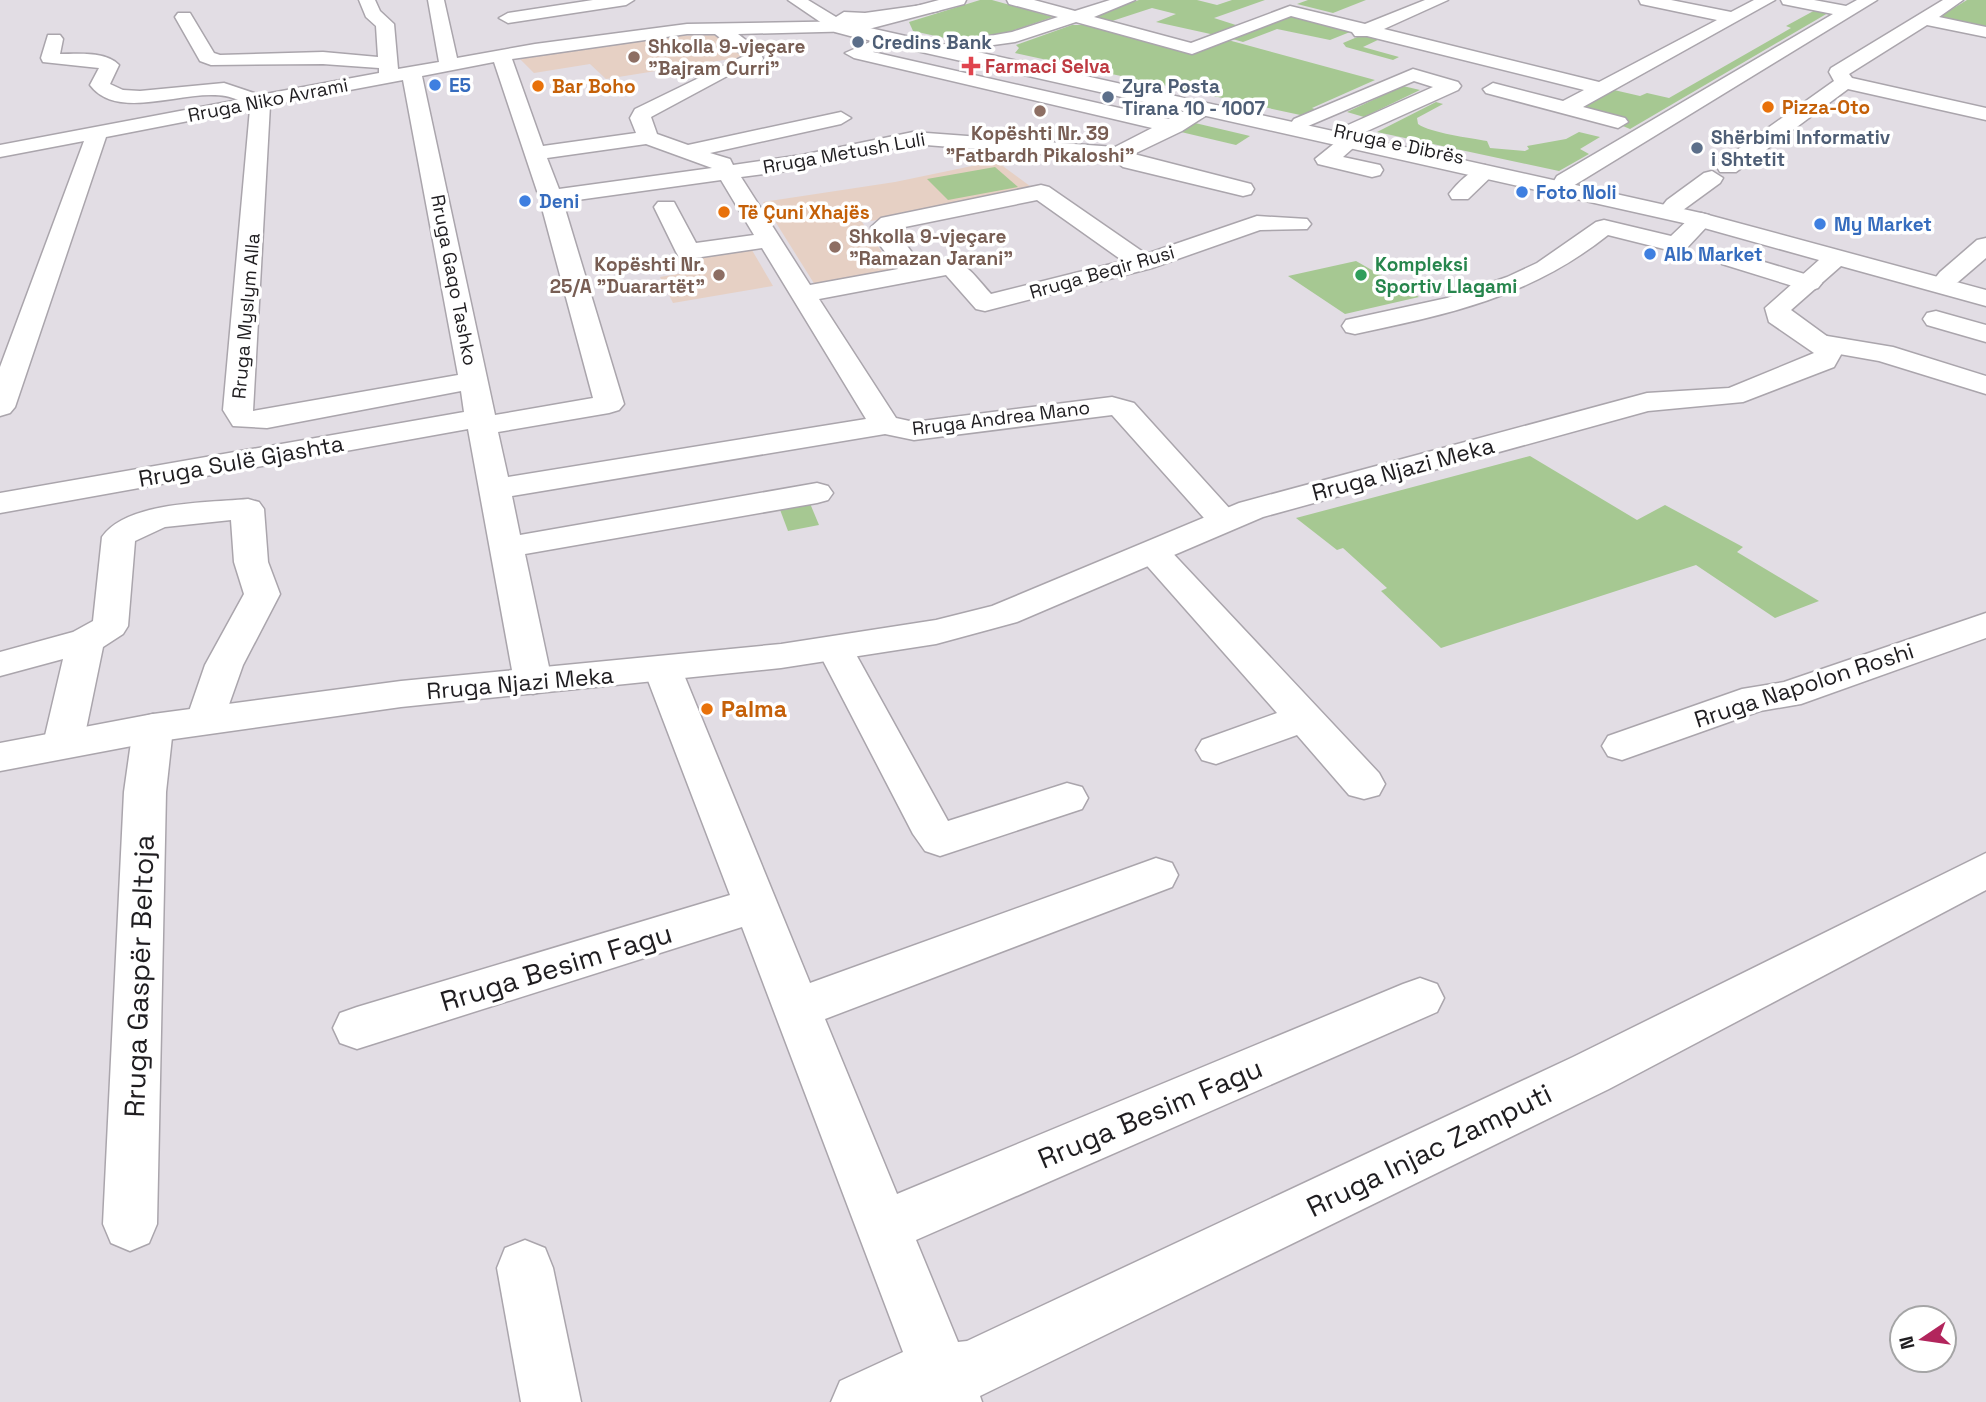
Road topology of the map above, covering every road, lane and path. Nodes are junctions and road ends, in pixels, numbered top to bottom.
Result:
1 (391, 0) edge
2 (436, 0) edge
3 (520, 0) edge
4 (626, 0) edge
5 (796, 0) edge
6 (815, 0) edge
7 (958, 0) edge
8 (1015, 0) edge
9 (1128, 0) edge
10 (1440, 0) edge
11 (1647, 0) edge
12 (1767, 0) edge
13 (1789, 0) edge
14 (1869, 0) edge
15 (1955, 0) edge
16 (368, 1) edge
17 (643, 5) edge
18 (938, 6) junction
19 (599, 11) junction
20 (1849, 12) junction
21 (661, 16) dead end
22 (184, 17) dead end
23 (1076, 17) junction
24 (1733, 18) junction
25 (1925, 19) junction
26 (514, 24) junction
27 (849, 24) junction
28 (718, 28) junction
29 (679, 29) junction
30 (899, 30) junction
31 (1365, 30) junction
32 (1986, 32) edge
33 (1015, 37) junction
34 (54, 39) dead end
35 (1340, 40) dead end
36 (956, 47) junction
37 (535, 49) junction
38 (501, 55) junction
39 (999, 56) junction
40 (449, 63) junction
41 (396, 70) junction
42 (1845, 82) junction
43 (1092, 85) junction
44 (1493, 89) dead end
45 (1602, 89) junction
46 (1062, 101) junction
47 (260, 103) junction
48 (1565, 108) junction
49 (1203, 109) junction
50 (1986, 114) edge
51 (841, 118) dead end
52 (1618, 122) dead end
53 (1301, 123) junction
54 (1175, 127) junction
55 (96, 134) junction
56 (1348, 137) junction
57 (648, 138) junction
58 (0, 151) edge
59 (688, 151) junction
60 (536, 153) junction
61 (1119, 154) junction
62 (617, 159) dead end
63 (1372, 170) dead end
64 (727, 172) junction
65 (1485, 172) junction
66 (1566, 181) junction
67 (630, 186) junction
68 (1243, 189) dead end
69 (1460, 194) dead end
70 (550, 197) junction
71 (1675, 205) junction
72 (666, 207) dead end
73 (1700, 220) junction
74 (1299, 224) dead end
75 (769, 240) junction
76 (1986, 245) edge
77 (1838, 256) junction
78 (1731, 259) dead end
79 (1143, 263) junction
80 (914, 272) junction
81 (1949, 277) junction
82 (1808, 283) junction
83 (1986, 287) edge
84 (802, 294) junction
85 (1986, 298) edge
86 (1936, 319) dead end
87 (1355, 326) dead end
88 (1986, 334) edge
89 (1821, 343) junction
90 (8, 364) edge
91 (474, 380) junction
92 (1986, 385) edge
93 (0, 407) edge
94 (482, 422) junction
95 (885, 425) junction
96 (495, 489) junction
97 (817, 493) dead end
98 (0, 503) edge
99 (1224, 520) junction
100 (507, 547) junction
101 (1153, 552) junction
102 (1986, 625) edge
103 (86, 641) junction
104 (835, 649) junction
105 (0, 664) edge
106 (663, 670) junction
107 (533, 681) junction
108 (1302, 718) junction
109 (206, 720) junction
110 (153, 729) junction
111 (63, 744) junction
112 (1622, 747) dead end
113 (1216, 750) dead end
114 (0, 757) edge
115 (1364, 783) dead end
116 (1068, 798) dead end
117 (1986, 870) edge
118 (1156, 875) dead end
119 (756, 905) junction
120 (1420, 998) dead end
121 (795, 1009) junction
122 (356, 1028) dead end
123 (130, 1224) dead end
124 (881, 1228) junction
125 (525, 1268) dead end
126 (946, 1388) edge
127 (551, 1402) edge
128 (861, 1402) edge

1 - 16 street
2 - 40 street
3 - 26 street
4 - 19 street
5 - 27 street, Rruga e Dibrës
6 - 27 street, Rruga e Dibrës
7 - 18 street
8 - 23 street
9 - 23 street
10 - 31 street
11 - 24 street
12 - 24 street
13 - 20 street
14 - 20 street
15 - 25 street
16 - 41 street, Rruga Gaqo Tashko
17 - 19 street
18 - 27 street
18 - 30 street
19 - 26 street
20 - 66 street
21 - 29 street
22 - 41 street
23 - 31 street
23 - 33 street
24 - 45 street
25 - 32 street
25 - 42 street
26 - 37 street
27 - 28 street, Rruga Niko Avrami
27 - 30 street, Rruga e Dibrës
27 - 30 street
28 - 29 street, Rruga Niko Avrami
28 - 57 street
29 - 37 street, Rruga Niko Avrami
30 - 36 street, Rruga e Dibrës
30 - 43 street, Rruga e Dibrës
30 - 46 street
31 - 35 street
31 - 45 street
33 - 36 street
33 - 39 street
34 - 47 street
36 - 39 street, Rruga e Dibrës
37 - 38 street, Rruga Niko Avrami
38 - 40 street, Rruga Niko Avrami
38 - 60 street
39 - 53 street, Rruga e Dibrës
40 - 41 street, Rruga Niko Avrami
41 - 47 street, Rruga Niko Avrami
41 - 91 street, Rruga Gaqo Tashko
42 - 50 street
42 - 71 street
43 - 46 street
43 - 49 street, Rruga e Dibrës
44 - 48 street
45 - 48 street
46 - 54 street
47 - 55 street, Rruga Niko Avrami
47 - 91 street, Rruga Myslym Alla
48 - 52 street
49 - 54 street
49 - 56 street, Rruga e Dibrës
51 - 59 street
53 - 56 street, Rruga e Dibrës
53 - 56 street
54 - 61 street
55 - 58 street, Rruga Niko Avrami
55 - 90 street
56 - 63 street
56 - 65 street, Rruga e Dibrës
56 - 66 street, Rruga e Dibrës
57 - 59 street
57 - 60 street
59 - 64 street
60 - 70 street
61 - 64 street, Rruga Metush Luli
61 - 68 street
62 - 67 street
64 - 67 street, Rruga Metush Luli
64 - 75 street, Rruga Andrea Mano
65 - 69 street, Rruga e Dibrës
65 - 73 street, Rruga e Dibrës
66 - 71 street, Rruga e Dibrës
67 - 70 street, Rruga Metush Luli
70 - 94 street, Rruga Sulë Gjashta
71 - 81 street, Rruga e Dibrës
72 - 75 street
73 - 77 street, Rruga e Dibrës
73 - 87 street
74 - 79 street, Rruga Beqir Rusi
75 - 84 street, Rruga Andrea Mano
76 - 81 street
77 - 82 street
77 - 85 street, Rruga e Dibrës
78 - 82 street
79 - 80 street, Rruga Beqir Rusi
79 - 80 street
80 - 84 street
81 - 83 street, Rruga e Dibrës
82 - 89 street
84 - 95 street, Rruga Andrea Mano
86 - 88 street
89 - 92 street
89 - 99 street, Rruga Njazi Meka
90 - 93 street
91 - 94 street, Rruga Gaqo Tashko
94 - 96 street, Rruga Gaqo Tashko
94 - 98 street, Rruga Sulë Gjashta
95 - 96 street
95 - 99 street, Rruga Andrea Mano
96 - 100 street, Rruga Gaqo Tashko
97 - 100 street
99 - 101 street, Rruga Njazi Meka
100 - 107 street, Rruga Gaqo Tashko
101 - 104 street, Rruga Njazi Meka
101 - 108 street
102 - 112 street, Rruga Napolon Roshi
103 - 105 street
103 - 109 street
103 - 111 street
104 - 106 street, Rruga Njazi Meka
104 - 116 street
106 - 107 street, Rruga Njazi Meka
106 - 119 street
107 - 109 street, Rruga Njazi Meka
108 - 113 street
108 - 115 street
109 - 110 street, Rruga Njazi Meka
110 - 111 street, Rruga Njazi Meka
110 - 123 street, Rruga Gaspër Beltoja
111 - 114 street, Rruga Njazi Meka
117 - 126 street, Rruga Injac Zamputi
118 - 121 street
119 - 121 street
119 - 122 street, Rruga Besim Fagu
120 - 124 street, Rruga Besim Fagu
121 - 124 street
124 - 126 street
125 - 127 street
126 - 128 street, Rruga Injac Zamputi

